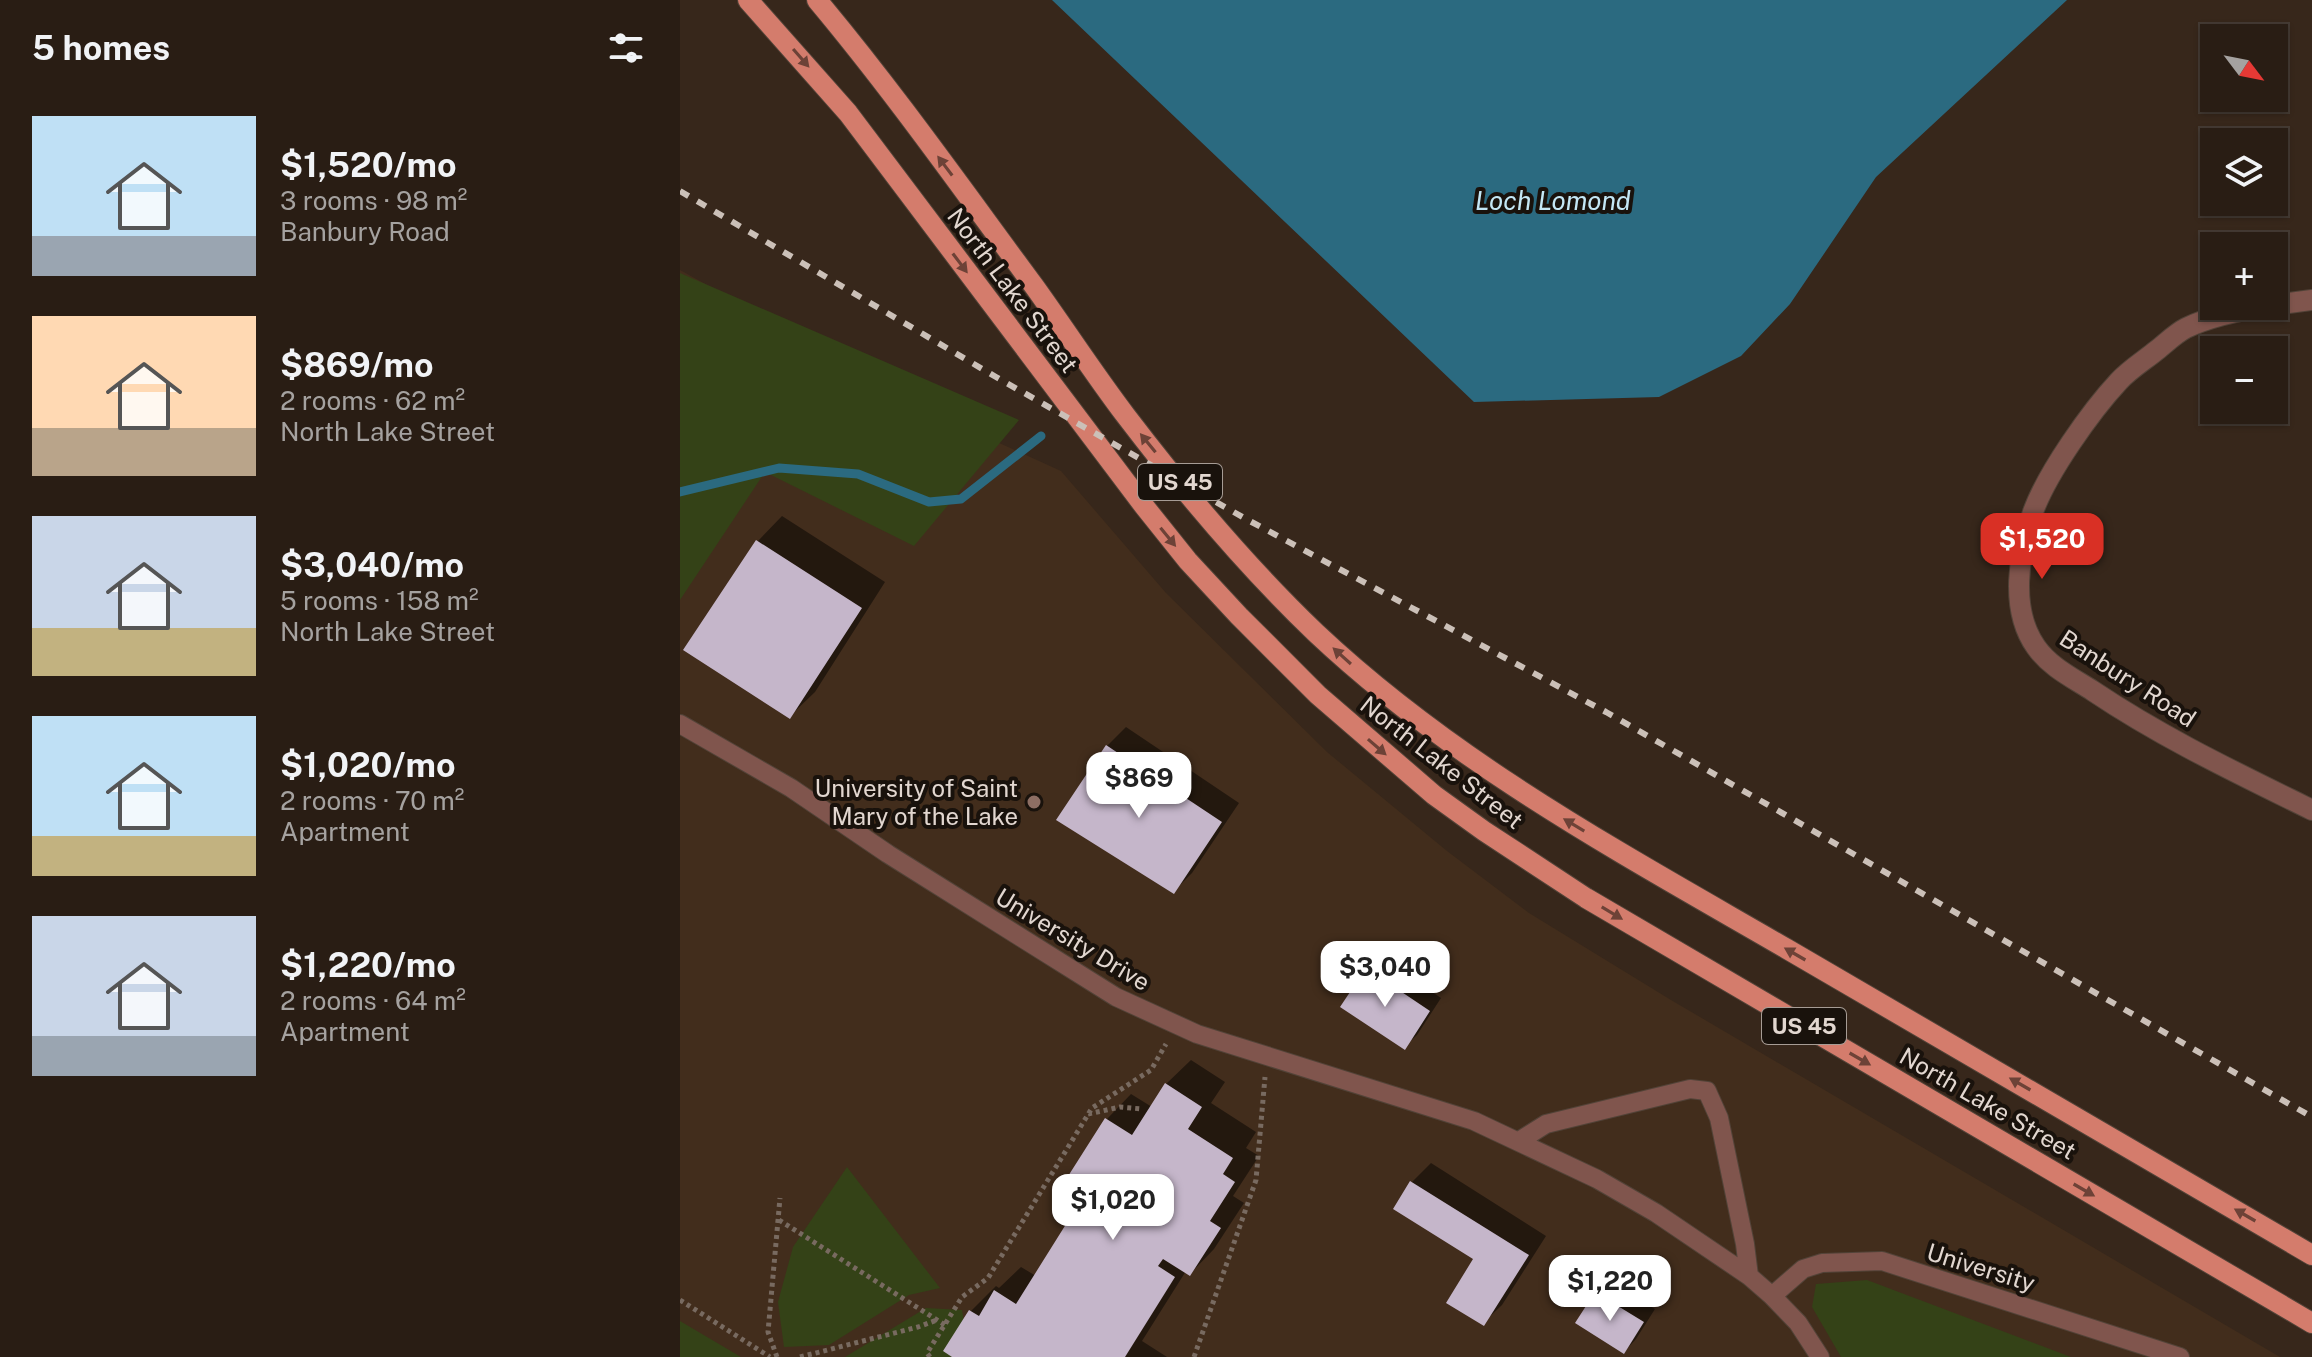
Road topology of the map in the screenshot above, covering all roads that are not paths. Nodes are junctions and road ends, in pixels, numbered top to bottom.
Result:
1 (748, 0) edge
2 (817, 0) edge
3 (2312, 300) edge
4 (2288, 304) edge
5 (2212, 320) edge
6 (680, 724) edge
7 (2312, 810) edge
8 (1519, 1141) junction
9 (2312, 1255) edge
10 (1749, 1276) junction
11 (1772, 1296) junction
12 (2312, 1323) edge
13 (1820, 1357) edge
14 (2180, 1357) edge

1 -> 12 main road, North Lake Street / US 45
9 -> 2 main road, North Lake Street / US 45
3 - 4 street, Banbury Road
5 - 7 street, Banbury Road
6 - 8 lane, University Drive
8 - 10 lane, University Drive
8 - 10 lane
10 - 11 lane, University Drive
11 - 13 lane, University Drive
11 - 14 lane, University

